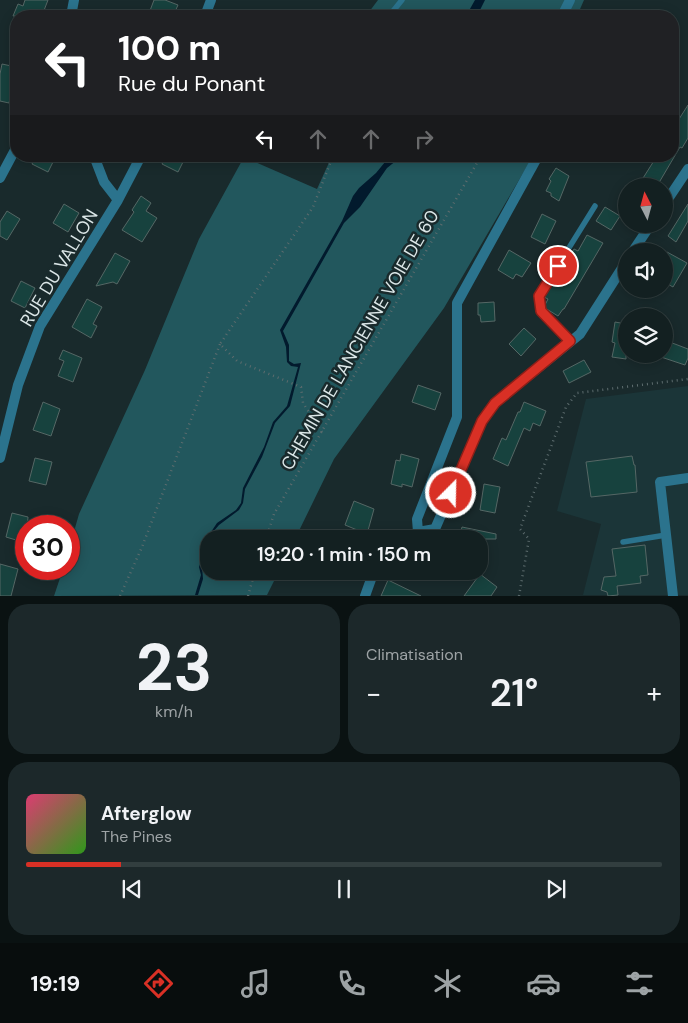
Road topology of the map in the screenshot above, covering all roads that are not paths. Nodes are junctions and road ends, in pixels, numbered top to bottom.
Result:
1 (402, 0) edge
2 (394, 10) edge
3 (10, 159) edge
4 (96, 162) edge
5 (138, 162) edge
6 (535, 162) edge
7 (688, 169) edge
8 (0, 178) edge
9 (673, 192) edge
10 (118, 200) junction
11 (595, 206) dead end
12 (618, 275) edge
13 (570, 341) junction
14 (0, 458) edge
15 (688, 478) edge
16 (418, 530) edge
17 (429, 530) edge
18 (666, 535) junction
19 (623, 542) dead end
20 (371, 580) edge
21 (365, 596) edge
22 (673, 596) edge

1 - 2 lane
3 - 8 street
4 - 10 street
5 - 10 street, RUE DU VALLON
6 - 16 street
7 - 9 street
10 - 14 street, RUE DU VALLON
11 - 13 lane
12 - 13 street
13 - 17 street
15 - 18 street
18 - 19 lane
18 - 22 street
20 - 21 street

